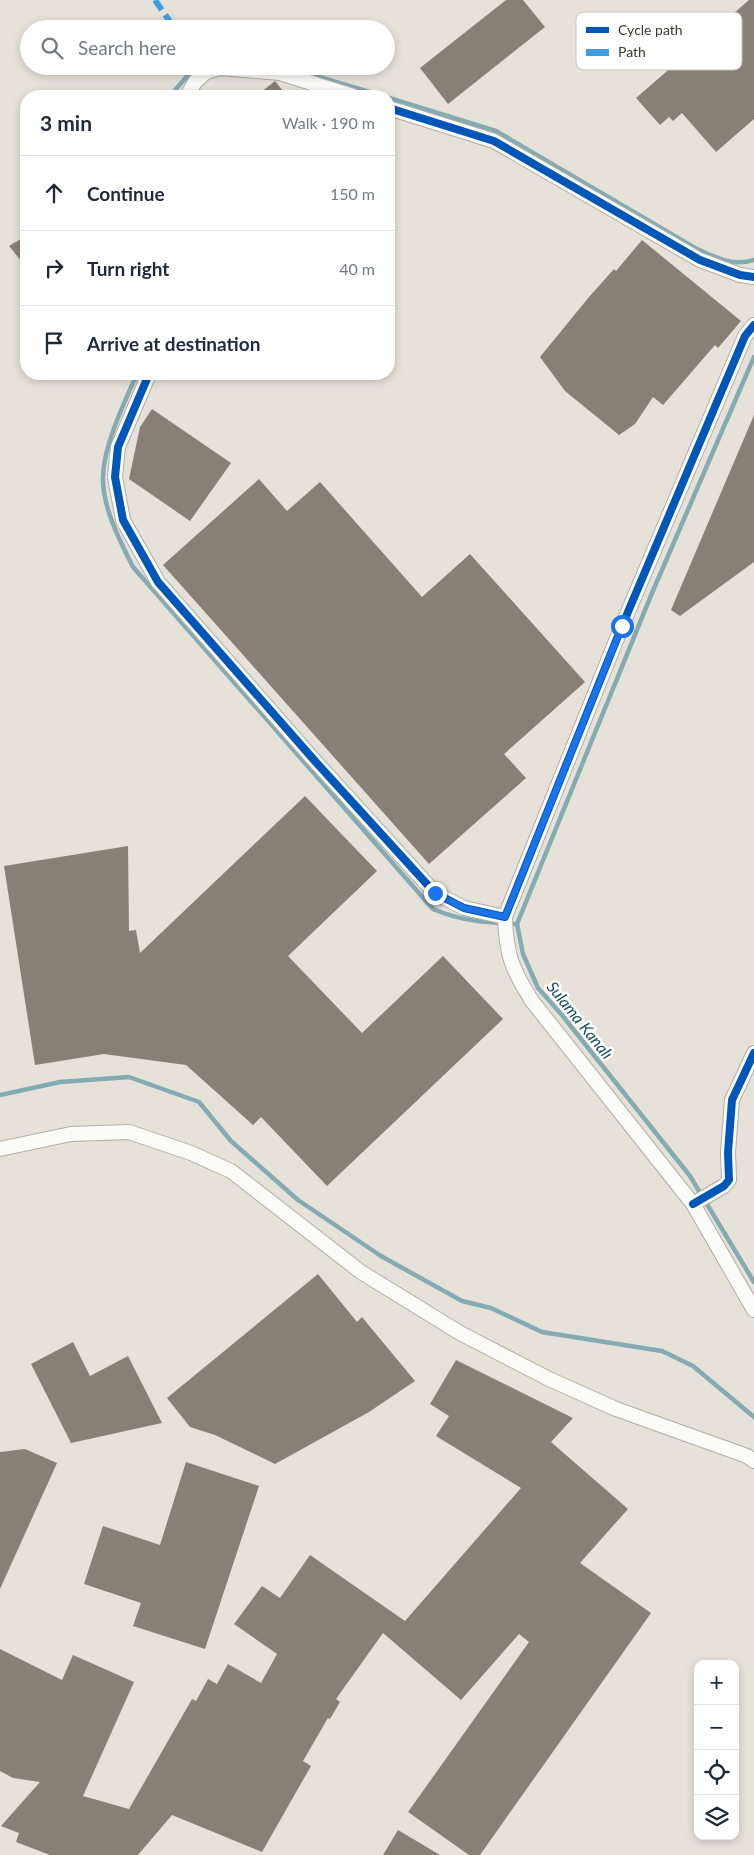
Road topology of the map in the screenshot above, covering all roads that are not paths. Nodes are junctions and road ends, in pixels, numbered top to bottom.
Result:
1 (203, 75) edge
2 (286, 75) edge
3 (190, 90) edge
4 (334, 90) edge
5 (395, 110) edge
6 (754, 277) edge
7 (754, 325) edge
8 (146, 380) edge
9 (505, 917) junction
10 (754, 1053) edge
11 (0, 1149) edge
12 (693, 1204) junction
13 (754, 1310) edge
14 (754, 1461) edge

1 - 3 street
2 - 4 street
5 - 6 street
7 - 9 street
8 - 9 street
9 - 12 street
10 - 12 street
11 - 14 street
12 - 13 street

